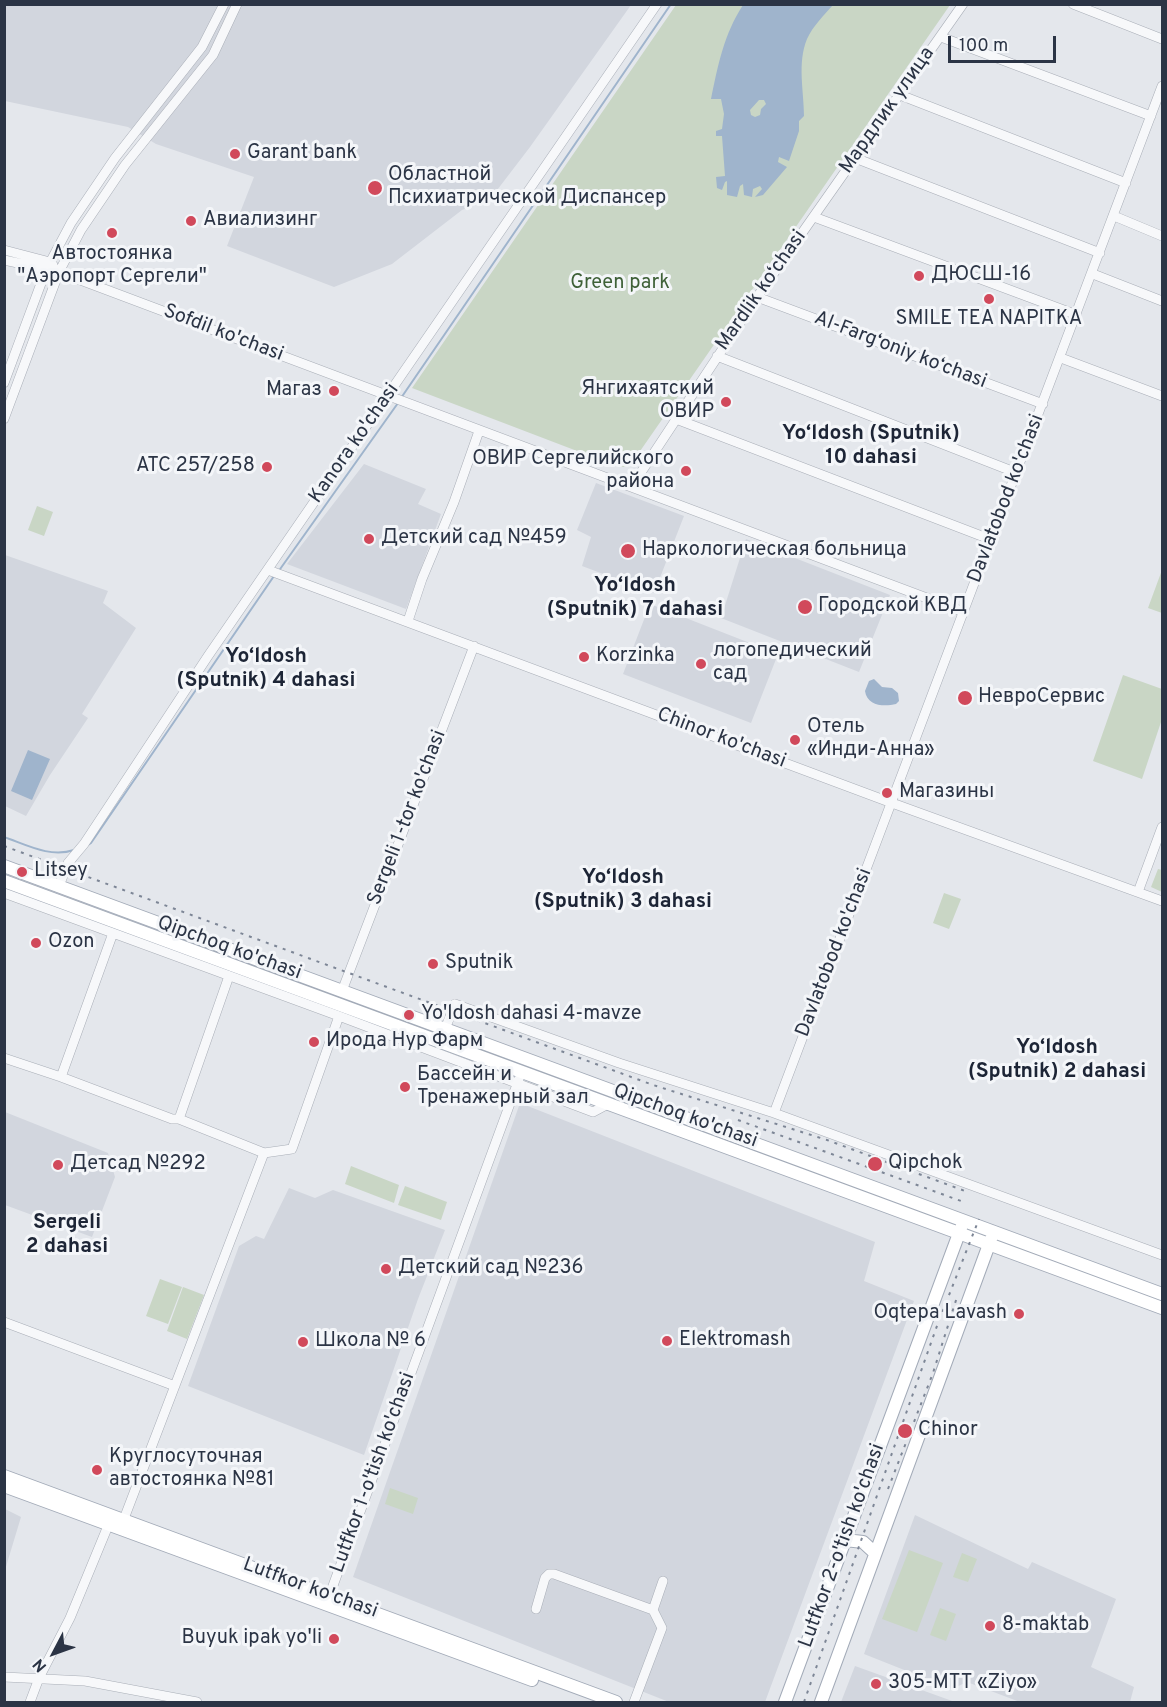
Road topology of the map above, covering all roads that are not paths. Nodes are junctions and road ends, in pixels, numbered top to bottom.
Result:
1 (224, 4) edge
2 (237, 4) edge
3 (657, 4) edge
4 (963, 4) edge
5 (1073, 4) edge
6 (940, 37) junction
7 (1162, 39) edge
8 (1162, 86) edge
9 (900, 95) junction
10 (1160, 102) edge
11 (1151, 116) junction
12 (855, 158) junction
13 (1126, 183) junction
14 (1114, 216) junction
15 (814, 217) junction
16 (1162, 236) edge
17 (4, 250) edge
18 (1100, 253) junction
19 (4, 260) edge
20 (48, 266) junction
21 (59, 272) junction
22 (1093, 274) junction
23 (757, 297) junction
24 (1162, 301) edge
25 (1077, 315) junction
26 (717, 356) junction
27 (1061, 358) junction
28 (4, 383) edge
29 (1162, 396) edge
30 (395, 400) junction
31 (1043, 404) junction
32 (4, 419) edge
33 (676, 419) junction
34 (478, 430) junction
35 (1017, 473) junction
36 (632, 486) junction
37 (992, 540) junction
38 (274, 572) junction
39 (964, 612) junction
40 (408, 621) junction
41 (474, 646) junction
42 (892, 803) junction
43 (1162, 827) edge
44 (4, 866) edge
45 (30, 875) junction
46 (4, 881) edge
47 (59, 886) junction
48 (26, 889) junction
49 (1138, 892) junction
50 (4, 893) edge
51 (1162, 901) edge
52 (113, 933) junction
53 (229, 976) junction
54 (342, 991) junction
55 (339, 1016) junction
56 (420, 1019) junction
57 (445, 1029) junction
58 (415, 1032) junction
59 (4, 1058) edge
60 (61, 1077) junction
61 (519, 1078) junction
62 (613, 1091) junction
63 (608, 1104) junction
64 (774, 1113) junction
65 (179, 1119) junction
66 (264, 1153) junction
67 (827, 1170) junction
68 (822, 1183) junction
69 (964, 1220) junction
70 (994, 1231) junction
71 (959, 1234) junction
72 (989, 1244) junction
73 (1162, 1255) edge
74 (1162, 1294) edge
75 (1162, 1308) edge
76 (4, 1322) edge
77 (175, 1386) junction
78 (4, 1476) edge
79 (4, 1486) edge
80 (116, 1522) junction
81 (845, 1540) junction
82 (875, 1553) junction
83 (663, 1581) dead end
84 (327, 1600) junction
85 (536, 1609) dead end
86 (652, 1610) junction
87 (4, 1677) edge
88 (39, 1678) junction
89 (30, 1702) edge
90 (197, 1702) edge
91 (592, 1702) edge
92 (616, 1702) edge
93 (634, 1702) edge
94 (786, 1702) edge
95 (820, 1702) edge

1 - 20 street
2 - 21 street
3 - 30 street, Kanora ko'chasi
4 - 6 street, Мардлик улица
5 - 7 street
6 - 9 street, Мардлик улица
6 - 11 street
8 - 10 street, Davlatobod ko'chasi
9 - 12 street, Мардлик улица
9 - 13 street
10 - 11 street, Davlatobod ko'chasi
11 - 13 street, Davlatobod ko'chasi
12 - 15 street, Мардлик улица
12 - 18 street
13 - 14 street, Davlatobod ko'chasi
14 - 16 street
14 - 18 street, Davlatobod ko'chasi
15 - 23 street, Mardlik ko‘chasi
15 - 25 street
17 - 20 street
18 - 22 street, Davlatobod ko'chasi
19 - 20 street
20 - 21 street, Sofdil ko'chasi
20 - 28 street
21 - 30 street, Sofdil ko'chasi
21 - 32 street
22 - 24 street
22 - 25 street, Davlatobod ko'chasi
23 - 26 street, Mardlik ko‘chasi
23 - 31 street, Al-Farg‘oniy ko‘chasi
25 - 27 street, Davlatobod ko'chasi
26 - 33 street, Mardlik ko‘chasi
26 - 35 street
27 - 29 street
27 - 31 street, Davlatobod ko'chasi
30 - 34 street, Sofdil ko'chasi
30 - 38 street, Kanora ko'chasi
31 - 35 street, Davlatobod ko'chasi
33 - 36 street, Mardlik ko‘chasi
33 - 37 street
34 - 36 street, Sofdil ko'chasi
34 - 40 street
35 - 37 street, Davlatobod ko'chasi
36 - 39 street, Sofdil ko'chasi
37 - 39 street, Davlatobod ko'chasi
38 - 40 street, Chinor ko'chasi
38 - 47 street, Kanora ko'chasi
39 - 42 street, Davlatobod ko'chasi
40 - 41 street, Chinor ko'chasi
41 - 42 street, Chinor ko'chasi
41 - 54 street, Sergeli 1-tor ko'chasi
42 - 49 street, Chinor ko'chasi
42 - 64 street, Davlatobod ko'chasi
43 - 49 street
44 - 45 main road, Qipchoq ko'chasi
45 - 47 main road, Qipchoq ko'chasi
45 - 48 main road
46 - 48 main road, Qipchoq ko'chasi
47 - 54 main road, Qipchoq ko'chasi
48 - 58 main road, Qipchoq ko'chasi
49 - 51 street, Chinor ko'chasi
50 - 52 street, Qipchoq ko'chasi
52 - 53 street, Qipchoq ko'chasi
52 - 60 street
53 - 55 street, Qipchoq ko'chasi
53 - 65 street
54 - 56 main road, Qipchoq ko'chasi
55 - 61 street, Qipchoq ko'chasi
55 - 66 street
56 - 57 main road, Qipchoq ko'chasi
56 - 58 main road
57 - 62 main road, Qipchoq ko'chasi
57 - 64 street
58 - 61 main road, Qipchoq ko'chasi
59 - 60 street
60 - 65 street
61 - 63 main road, Qipchoq ko'chasi
61 - 84 street, Lutfkor 1-o'tish ko'chasi
62 - 63 main road
62 - 67 main road, Qipchoq ko'chasi
63 - 68 main road, Qipchoq ko'chasi
64 - 73 street
65 - 66 street
66 - 77 street
67 - 68 main road
67 - 69 main road, Qipchoq ko'chasi
68 - 71 main road, Qipchoq ko'chasi
69 - 70 main road, Qipchoq ko'chasi
69 - 71 main road, Lutfkor 2-o'tish ko'chasi
70 - 72 main road, Lutfkor 2-o'tish ko'chasi
70 - 74 main road, Qipchoq ko'chasi
71 - 72 main road, Qipchoq ko'chasi
71 - 81 main road, Lutfkor 2-o'tish ko'chasi
72 - 75 main road, Qipchoq ko'chasi
72 - 82 main road, Lutfkor 2-o'tish ko'chasi
76 - 77 street
77 - 80 street
78 - 80 main road, Lutfkor ko'chasi
79 - 80 main road, Lutfkor ko'chasi
80 - 84 main road, Lutfkor ko'chasi
80 - 88 street
81 - 82 main road
81 - 94 main road, Lutfkor 2-o'tish ko'chasi
82 - 95 main road, Lutfkor 2-o'tish ko'chasi
83 - 86 street
84 - 91 main road, Lutfkor ko'chasi
84 - 92 main road, Lutfkor ko'chasi
85 - 86 street
86 - 93 street
87 - 88 street
88 - 89 street
88 - 90 street

